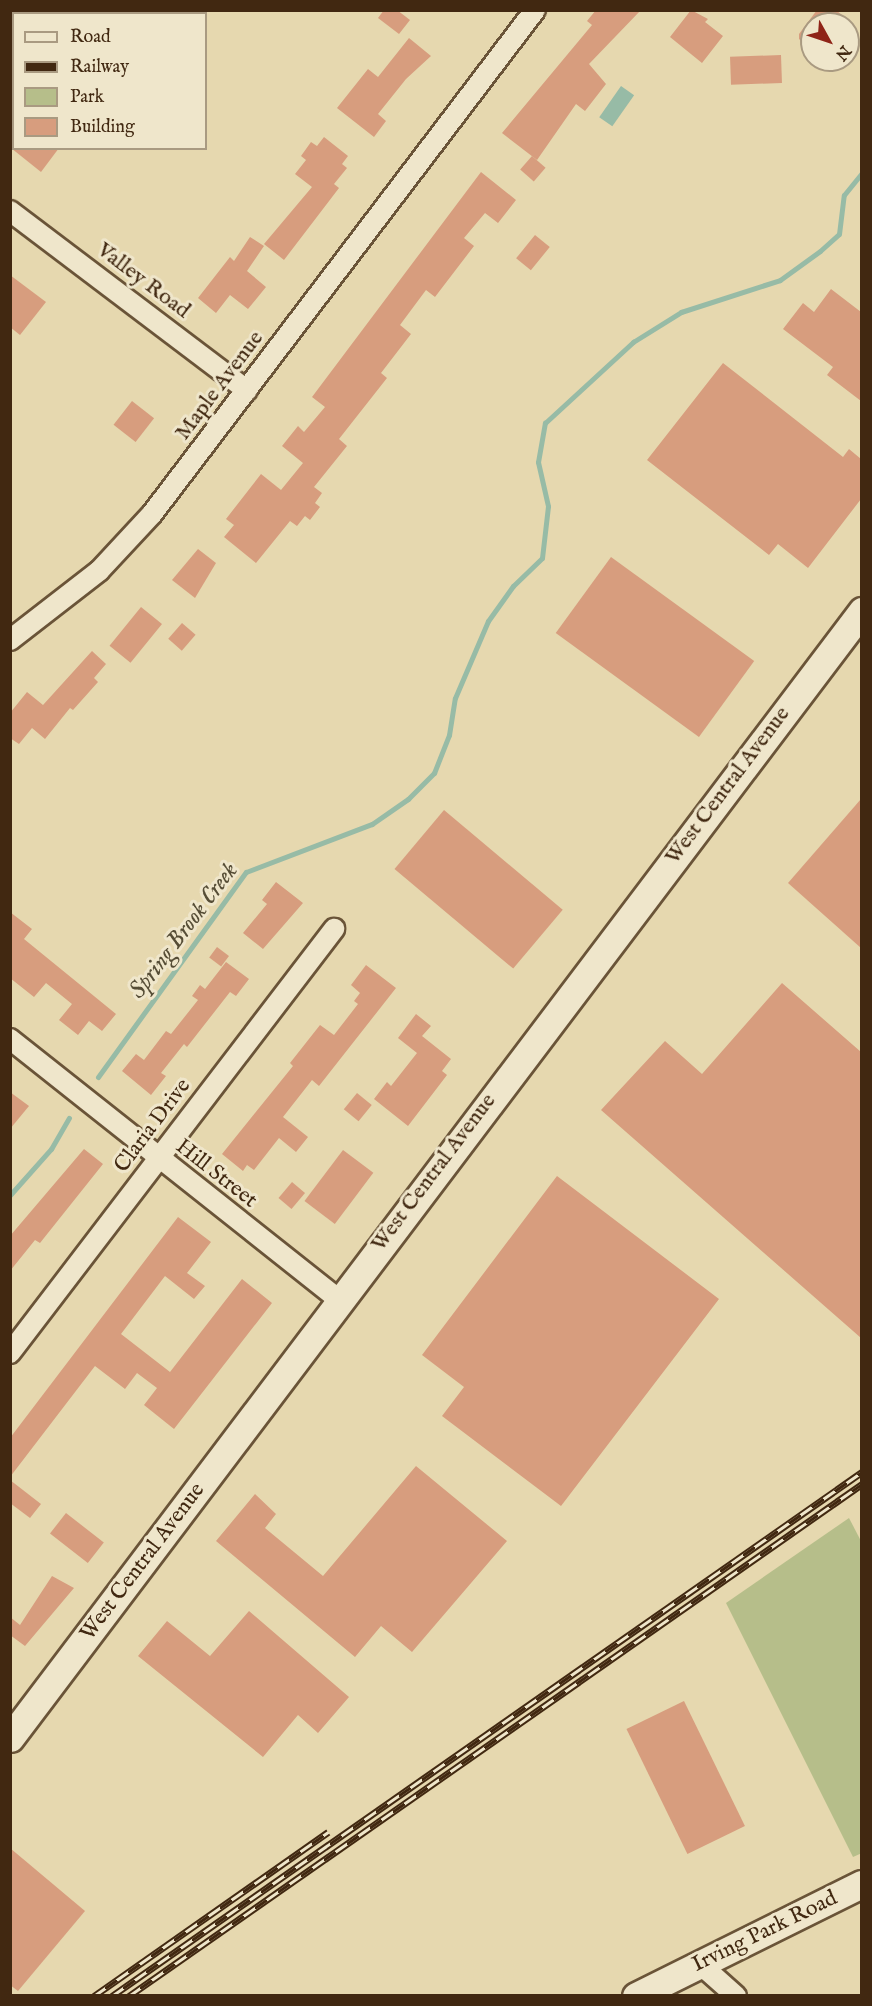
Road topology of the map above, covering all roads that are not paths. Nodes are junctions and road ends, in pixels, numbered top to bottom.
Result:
1 (535, 10) edge
2 (10, 211) edge
3 (247, 390) junction
4 (861, 611) edge
5 (10, 640) edge
6 (334, 929) dead end
7 (10, 1039) edge
8 (158, 1159) junction
9 (339, 1300) junction
10 (10, 1353) edge
11 (10, 1738) edge
12 (861, 1884) edge
13 (700, 1964) junction
14 (636, 1995) edge
15 (736, 1995) edge

1 - 3 street, Maple Avenue
2 - 3 street, Valley Road
3 - 5 street, Maple Avenue
4 - 9 street, West Central Avenue
6 - 8 street, Claria Drive
7 - 8 street, Hill Street
8 - 9 street, Hill Street
8 - 10 street, Claria Drive
9 - 11 street, West Central Avenue
12 - 13 street, Irving Park Road
13 - 14 street, Irving Park Road
13 - 15 street

